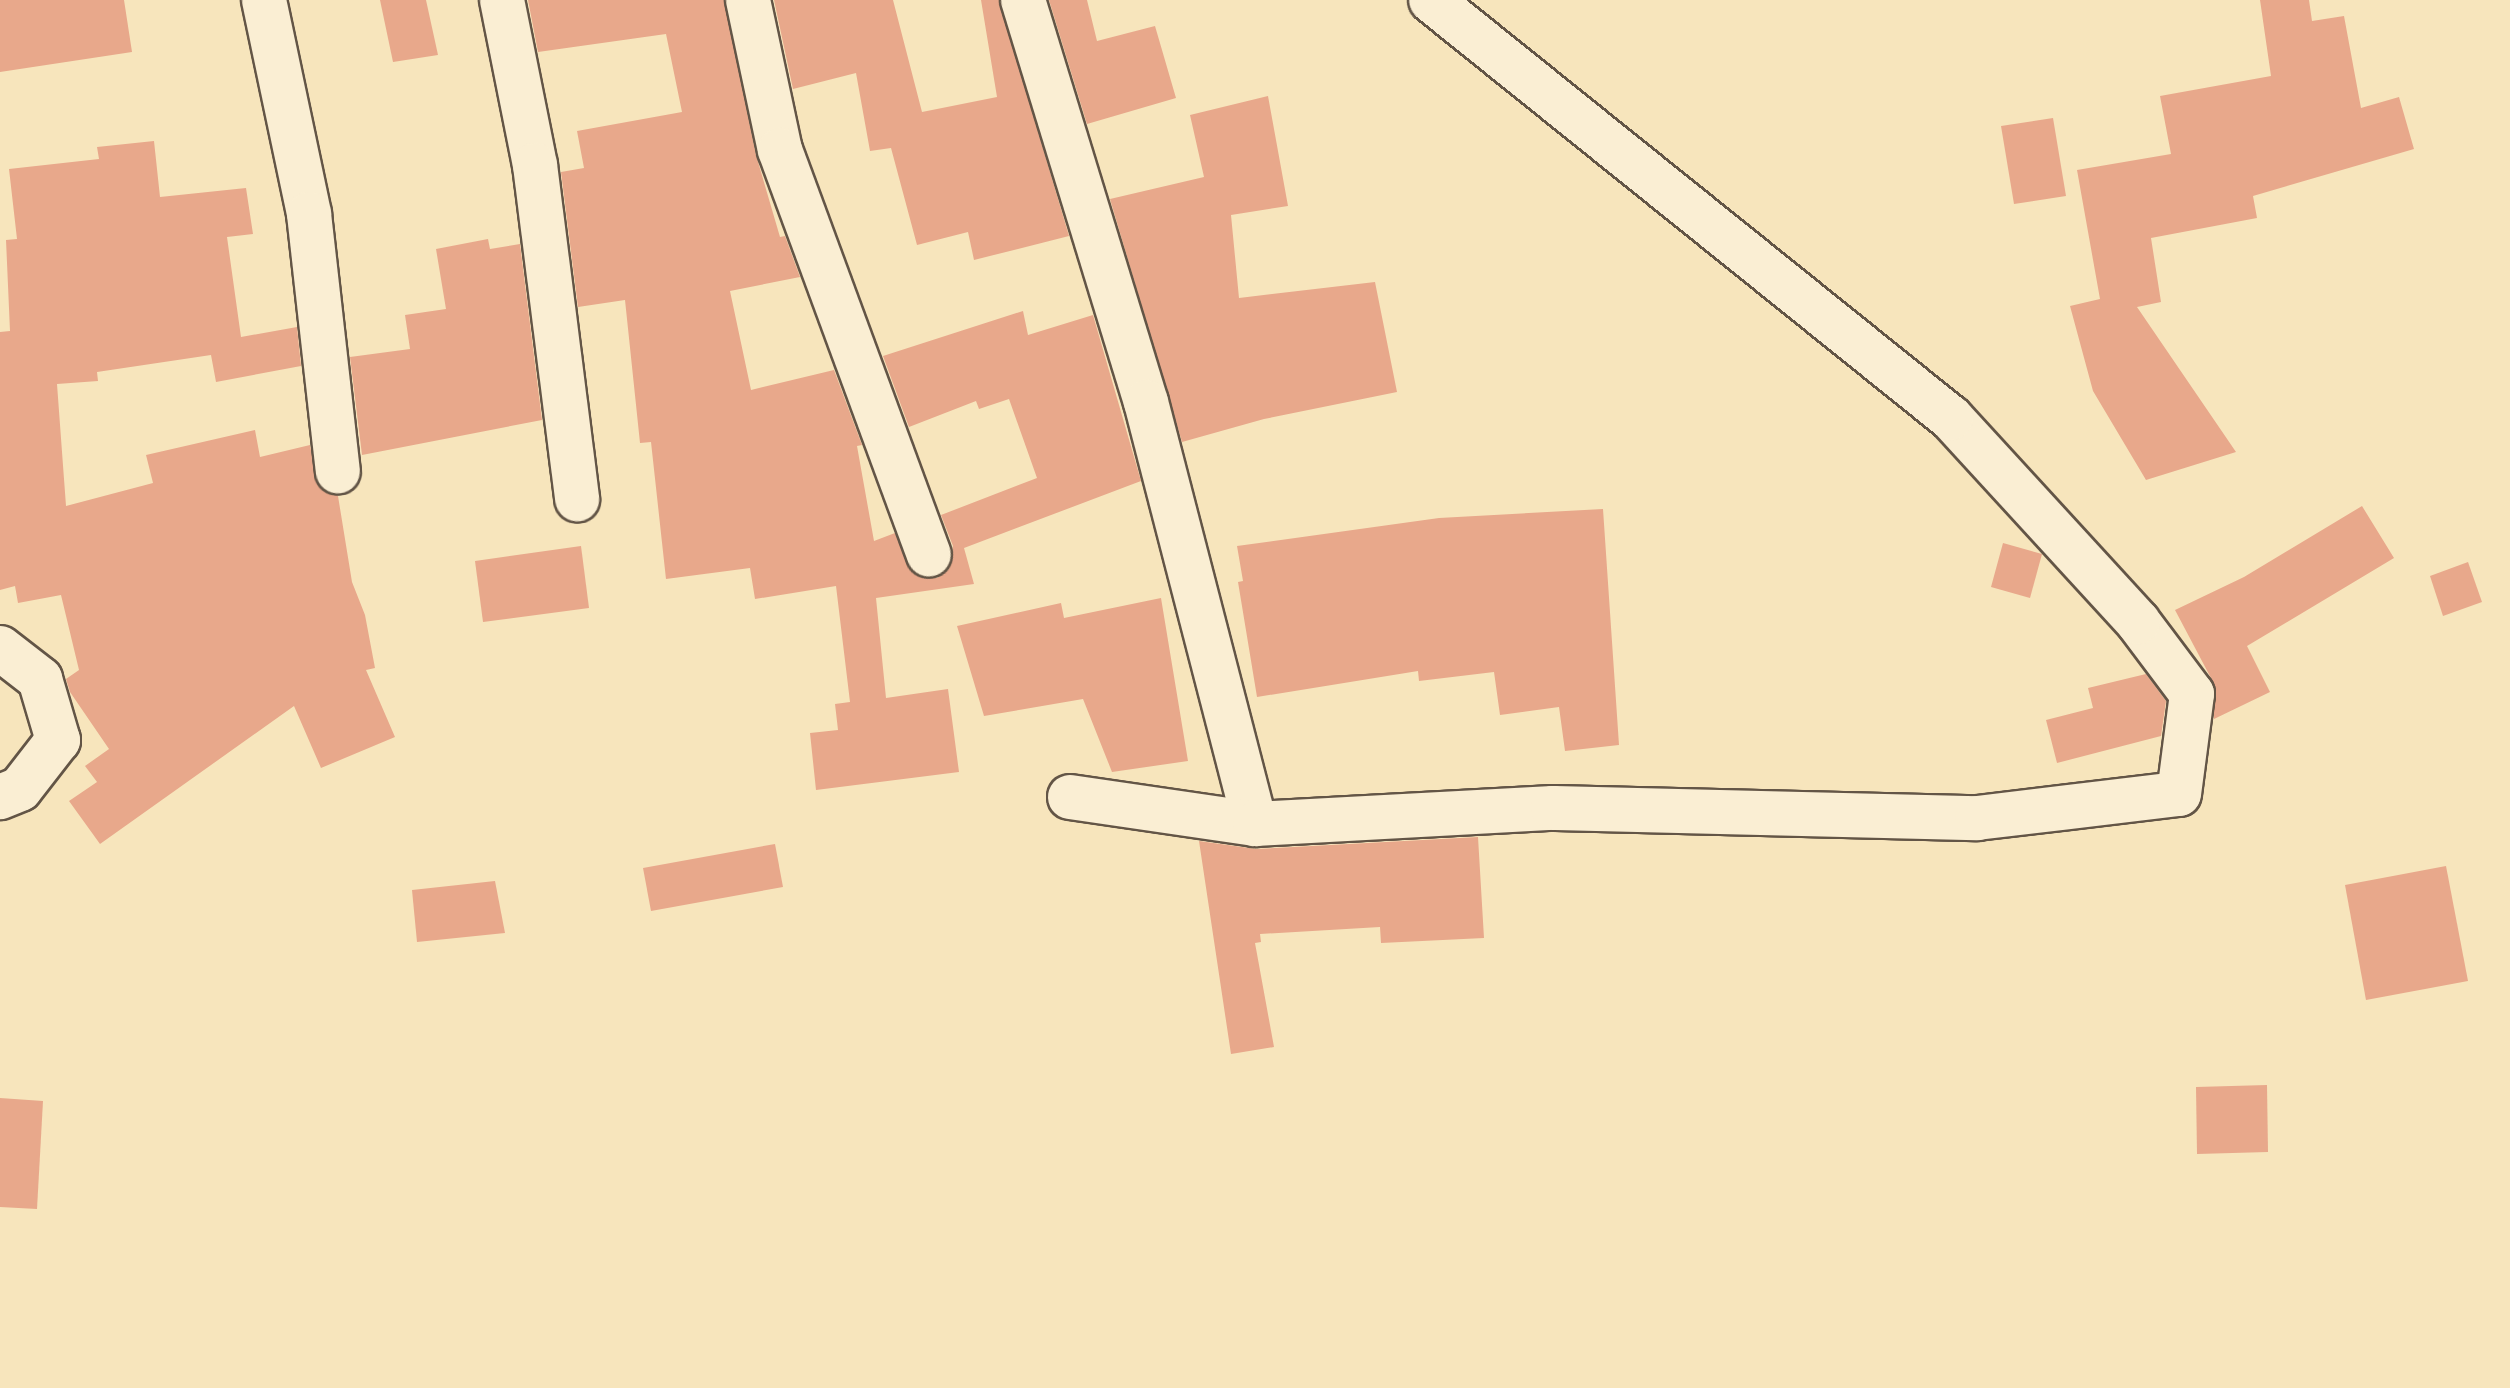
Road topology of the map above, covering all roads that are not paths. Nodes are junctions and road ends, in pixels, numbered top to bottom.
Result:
1 (264, 0) edge
2 (502, 0) edge
3 (748, 0) edge
4 (1023, 0) edge
5 (1431, 0) edge
6 (338, 471) dead end
7 (577, 499) dead end
8 (929, 554) dead end
9 (0, 648) edge
10 (0, 797) edge
11 (1070, 797) dead end
12 (1255, 824) junction

1 - 6 street
2 - 7 street
3 - 8 street
4 - 12 street
5 - 12 street
9 - 10 street
11 - 12 street

